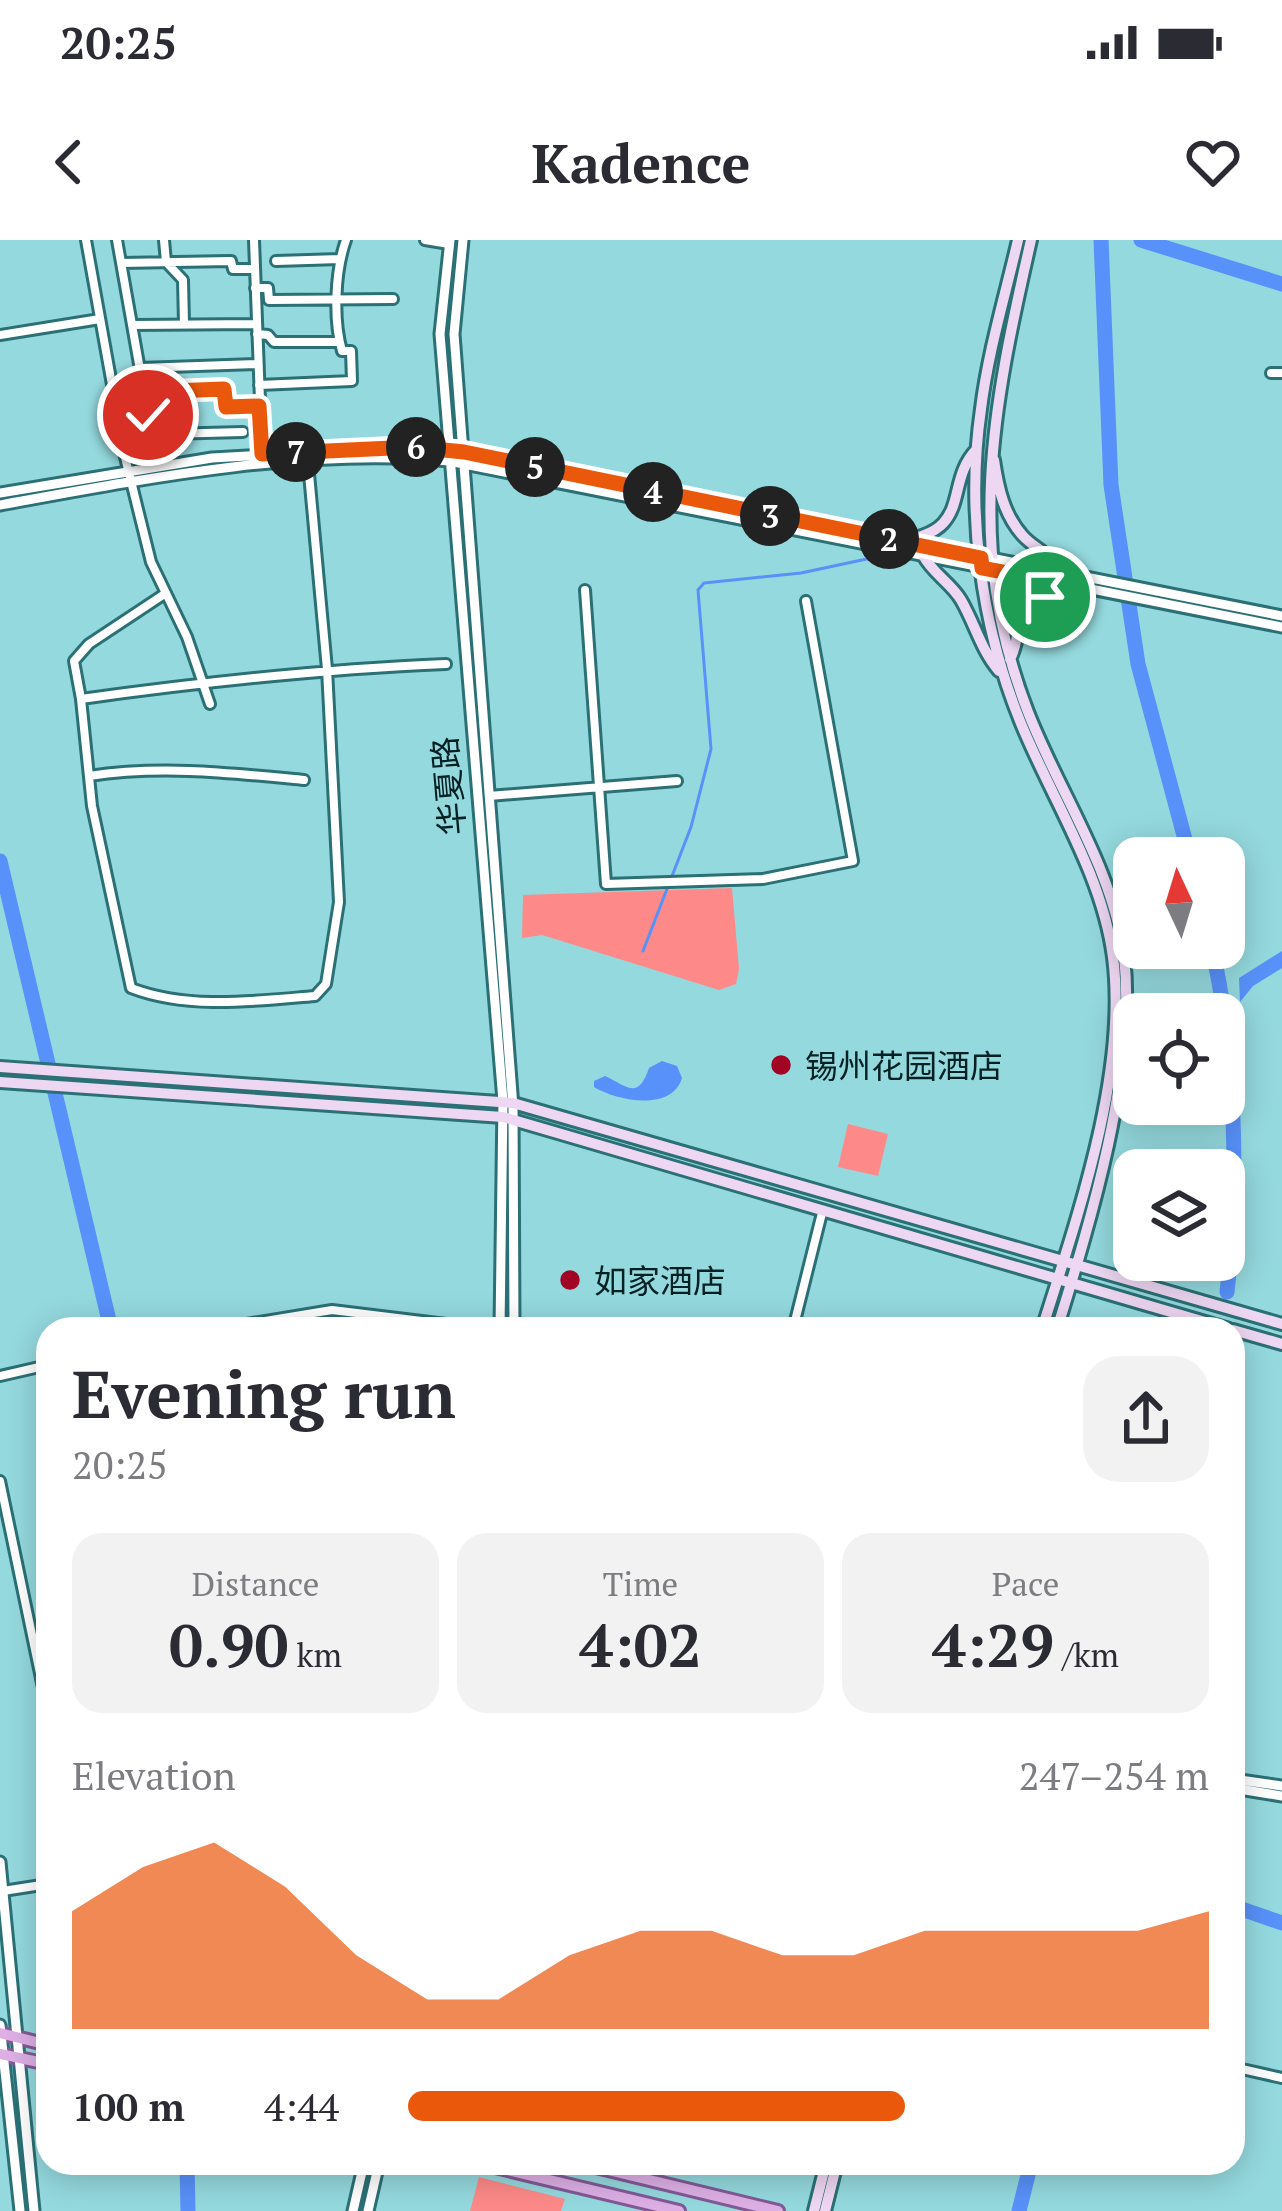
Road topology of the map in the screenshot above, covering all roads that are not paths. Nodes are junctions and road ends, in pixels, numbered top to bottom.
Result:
1 (86, 240) edge
2 (117, 240) edge
3 (164, 240) edge
4 (254, 240) edge
5 (346, 240) edge
6 (425, 240) edge
7 (463, 240) edge
8 (1018, 240) edge
9 (1031, 240) edge
10 (450, 242) edge
11 (340, 259) junction
12 (276, 260) dead end
13 (166, 262) junction
14 (121, 263) junction
15 (255, 269) junction
16 (255, 288) junction
17 (393, 299) dead end
18 (100, 320) junction
19 (184, 324) junction
20 (132, 325) junction
21 (257, 329) junction
22 (0, 335) edge
23 (340, 342) junction
24 (258, 364) junction
25 (996, 365) junction
26 (140, 368) junction
27 (259, 385) junction
28 (144, 392) junction
29 (259, 406) junction
30 (243, 432) dead end
31 (992, 440) junction
32 (976, 450) junction
33 (464, 452) junction
34 (262, 454) junction
35 (449, 456) junction
36 (308, 463) junction
37 (465, 465) junction
38 (130, 475) junction
39 (0, 494) edge
40 (0, 506) edge
41 (895, 541) junction
42 (923, 555) junction
43 (988, 564) junction
44 (1060, 572) junction
45 (1080, 587) junction
46 (585, 590) dead end
47 (166, 593) junction
48 (1148, 593) junction
49 (806, 601) dead end
50 (1282, 616) edge
51 (1282, 627) edge
52 (1010, 659) junction
53 (446, 664) dead end
54 (327, 669) junction
55 (1004, 678) junction
56 (202, 682) junction
57 (81, 699) junction
58 (210, 704) dead end
59 (89, 776) junction
60 (304, 780) dead end
61 (677, 781) dead end
62 (599, 787) junction
63 (488, 796) junction
64 (475, 797) junction
65 (0, 1067) edge
66 (0, 1082) edge
67 (508, 1102) junction
68 (508, 1119) junction
69 (822, 1213) junction
70 (1071, 1263) junction
71 (1058, 1280) junction
72 (1071, 1283) junction
73 (292, 1317) edge
74 (389, 1317) edge
75 (500, 1317) edge
76 (514, 1317) edge
77 (796, 1317) edge
78 (1046, 1317) edge
79 (1061, 1317) edge
80 (1187, 1317) edge
81 (1282, 1324) edge
82 (1245, 1334) edge
83 (1282, 1344) edge
84 (36, 1368) edge
85 (0, 1376) edge
86 (0, 1481) edge
87 (36, 1654) edge
88 (1245, 1781) edge
89 (1282, 1786) edge
90 (1245, 1790) edge
91 (1282, 1796) edge
92 (0, 1862) edge
93 (36, 1886) edge
94 (3, 1892) junction
95 (0, 2030) edge
96 (19, 2038) junction
97 (36, 2042) edge
98 (2, 2055) edge
99 (20, 2059) junction
100 (36, 2062) edge
101 (1245, 2070) edge
102 (1282, 2078) edge
103 (361, 2175) edge
104 (377, 2175) edge
105 (528, 2175) edge
106 (629, 2175) edge
107 (823, 2175) edge
108 (834, 2175) edge
109 (20, 2211) edge
110 (34, 2211) edge
111 (353, 2211) edge
112 (368, 2211) edge
113 (679, 2211) edge
114 (778, 2211) edge
115 (814, 2211) edge
116 (825, 2211) edge

1 - 18 street
2 - 14 street
3 - 13 street
4 - 15 street
5 - 11 street
6 - 10 street
7 - 33 street, 华夏路
8 - 25 main road
9 - 25 main road
10 - 35 street, 华夏路
11 - 12 street
11 - 23 street
13 - 14 street
13 - 15 street
13 - 19 street
14 - 20 street
15 - 16 street
16 - 17 street
16 - 21 street
18 - 22 street
18 - 38 street
19 - 20 street
19 - 21 street
20 - 26 street
21 - 23 street
21 - 24 street
23 - 27 street
24 - 26 street
24 - 27 street
25 - 31 main road
25 - 32 main road
26 - 28 street
27 - 29 street
28 - 29 street
28 - 30 street
29 - 34 street
31 - 43 main road
31 - 44 main road
32 - 41 main road
32 - 43 main road
33 - 35 street
33 - 37 street, 华夏路
33 - 41 street
34 - 35 street
34 - 38 street
35 - 36 street
35 - 37 street
35 - 64 street, 华夏路
36 - 38 street
36 - 54 street
37 - 42 street
37 - 63 street, 华夏路
38 - 39 street
38 - 40 street
38 - 47 street
41 - 43 street
42 - 43 street
42 - 55 main road
43 - 44 street
43 - 45 street
43 - 52 main road
43 - 55 main road
44 - 48 street
45 - 48 street
45 - 52 main road
46 - 62 street
47 - 56 street
47 - 57 street
48 - 50 street
48 - 51 street
49 - 62 street
52 - 70 main road
53 - 54 street
54 - 56 street
54 - 59 street
55 - 70 main road
56 - 57 street
56 - 58 street
57 - 59 street
59 - 60 street
61 - 62 street
62 - 63 street
63 - 64 street
63 - 67 street, 华夏路
64 - 67 street, 华夏路
65 - 67 main road
66 - 68 main road
67 - 68 street, 华夏路
67 - 70 main road
68 - 69 main road
68 - 75 street, 华夏路
68 - 76 street, 华夏路
69 - 71 main road
69 - 77 street
70 - 71 main road
70 - 72 main road
70 - 81 main road
71 - 72 main road
71 - 78 main road
72 - 79 main road
72 - 80 main road
73 - 74 street
82 - 83 main road
84 - 85 street
86 - 87 street
88 - 89 street
90 - 91 street
92 - 94 street
93 - 94 street
94 - 96 street
95 - 96 main road
95 - 98 street
96 - 97 main road
96 - 99 street
98 - 99 main road
98 - 109 street
99 - 100 main road
99 - 110 street
101 - 102 street
103 - 111 street
104 - 112 street
105 - 113 main road
106 - 114 main road
107 - 115 main road
108 - 116 main road

